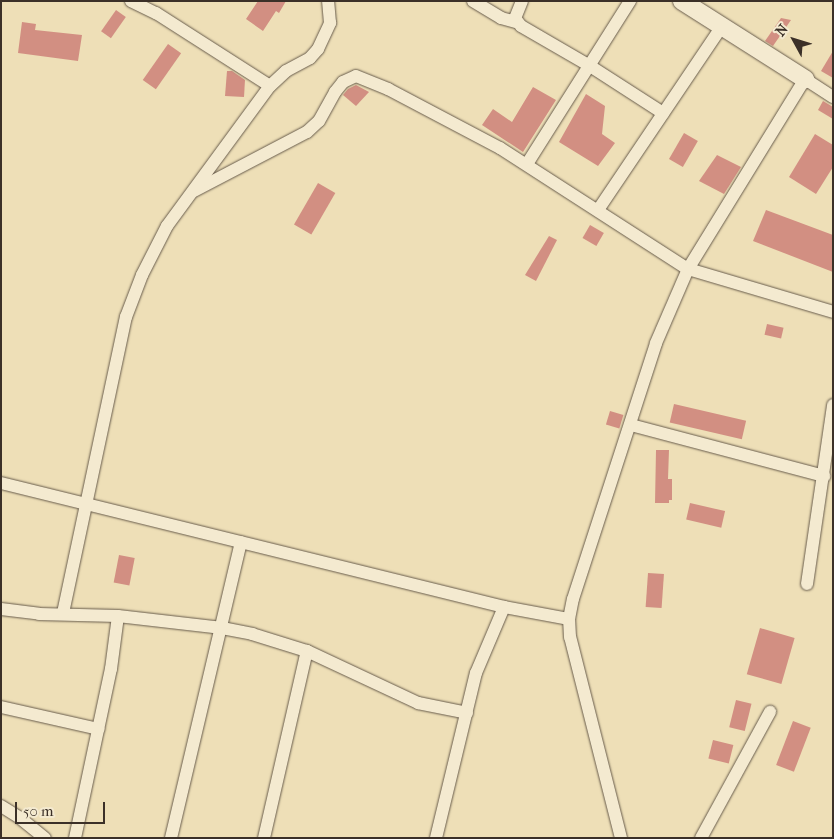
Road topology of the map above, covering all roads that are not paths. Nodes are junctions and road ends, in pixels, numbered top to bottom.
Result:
1 (131, 1) edge
2 (328, 1) edge
3 (473, 1) edge
4 (522, 1) edge
5 (630, 1) edge
6 (682, 1) edge
7 (516, 22) junction
8 (722, 26) junction
9 (590, 66) junction
10 (804, 79) junction
11 (270, 86) junction
12 (833, 96) edge
13 (663, 113) junction
14 (527, 164) junction
15 (194, 190) junction
16 (598, 210) junction
17 (688, 269) junction
18 (833, 312) edge
19 (833, 405) edge
20 (630, 425) junction
21 (827, 470) edge
22 (1, 483) edge
23 (85, 504) junction
24 (241, 542) junction
25 (807, 584) dead end
26 (504, 606) junction
27 (1, 609) edge
28 (63, 613) junction
29 (118, 616) junction
30 (569, 618) junction
31 (222, 628) junction
32 (307, 652) junction
33 (1, 707) edge
34 (467, 712) junction
35 (770, 712) dead end
36 (99, 729) junction
37 (1, 806) edge
38 (45, 838) edge
39 (75, 838) edge
40 (171, 838) edge
41 (264, 838) edge
42 (436, 838) edge
43 (621, 838) edge
44 (701, 838) edge

1 - 11 street
2 - 11 street
3 - 7 street
4 - 7 street
5 - 9 street
6 - 8 street
7 - 9 street
8 - 10 street
8 - 13 street
9 - 13 street
9 - 14 street
10 - 12 street
10 - 17 street
11 - 15 street
13 - 16 street
14 - 15 street
14 - 16 street
15 - 23 street
16 - 17 street
17 - 18 street
17 - 20 street
19 - 21 street
20 - 21 street
20 - 30 street
21 - 25 street
22 - 23 street
23 - 24 street
23 - 28 street
24 - 26 street
24 - 31 street
26 - 30 street
26 - 34 street
27 - 28 street
28 - 29 street
29 - 31 street
29 - 36 street
30 - 43 street
31 - 32 street
31 - 40 street
32 - 34 street
32 - 41 street
33 - 36 street
34 - 42 street
35 - 44 street
36 - 39 street
37 - 38 street

